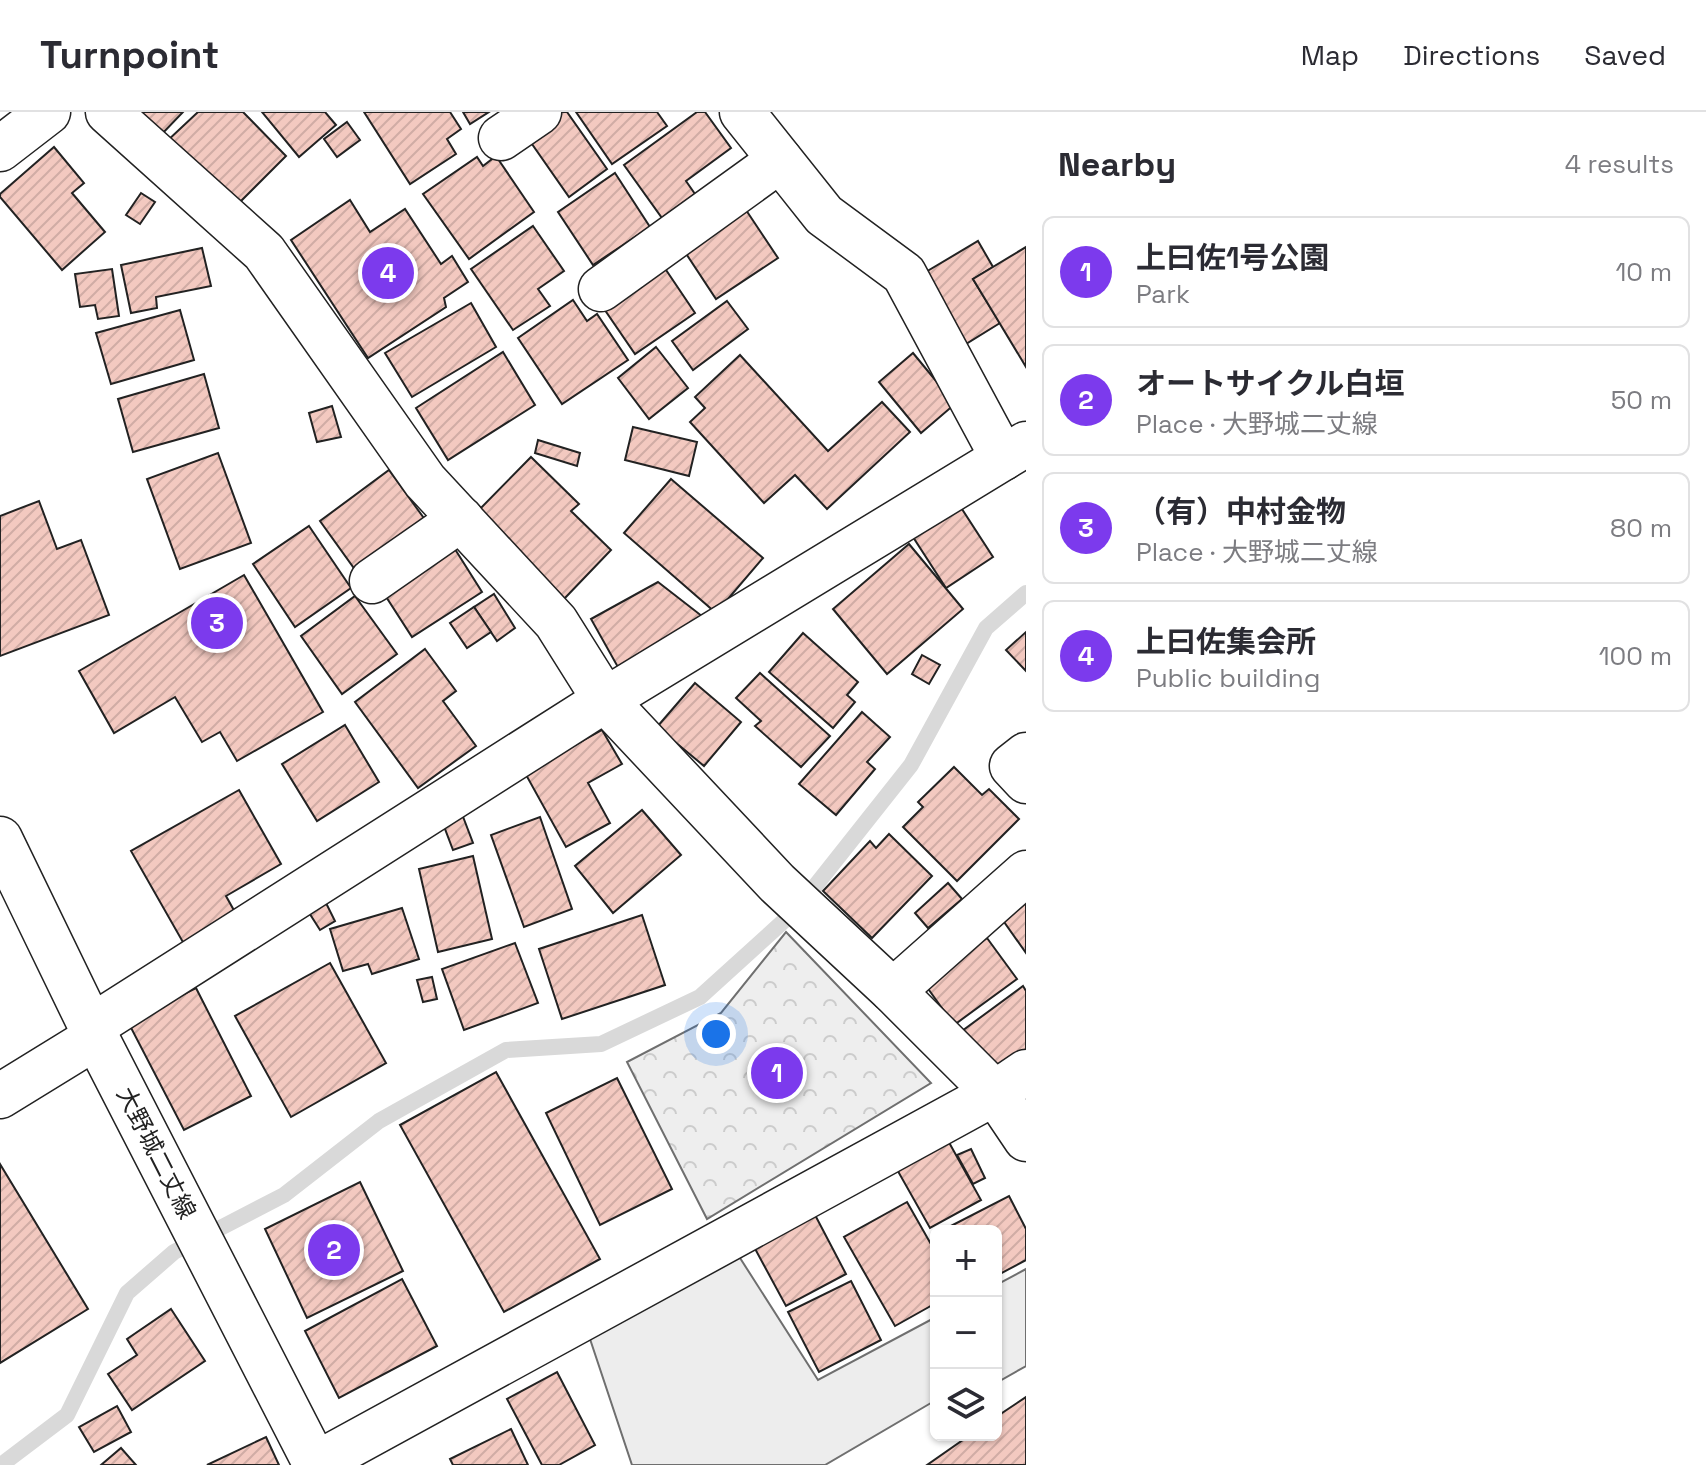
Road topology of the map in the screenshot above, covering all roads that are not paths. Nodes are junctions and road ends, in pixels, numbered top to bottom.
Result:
1 (48, 112) edge
2 (108, 112) edge
3 (539, 112) edge
4 (742, 112) edge
5 (501, 138) dead end
6 (0, 149) edge
7 (780, 160) junction
8 (601, 289) dead end
9 (1015, 451) edge
10 (461, 519) junction
11 (372, 581) dead end
12 (605, 700) junction
13 (1026, 755) edge
14 (1026, 781) edge
15 (0, 839) edge
16 (1026, 873) edge
17 (893, 991) junction
18 (93, 1032) junction
19 (1010, 1083) edge
20 (0, 1096) edge
21 (1026, 1139) edge
22 (316, 1464) edge

1 - 6 street
2 - 10 street
3 - 5 street
4 - 7 street
7 - 8 street
7 - 9 street
9 - 12 street
10 - 11 street
10 - 12 street
12 - 17 street
12 - 18 street
13 - 14 street
15 - 18 street, 大野城二丈線
16 - 17 street
17 - 19 street
18 - 20 street
18 - 22 street, 大野城二丈線
19 - 21 street
19 - 22 street

